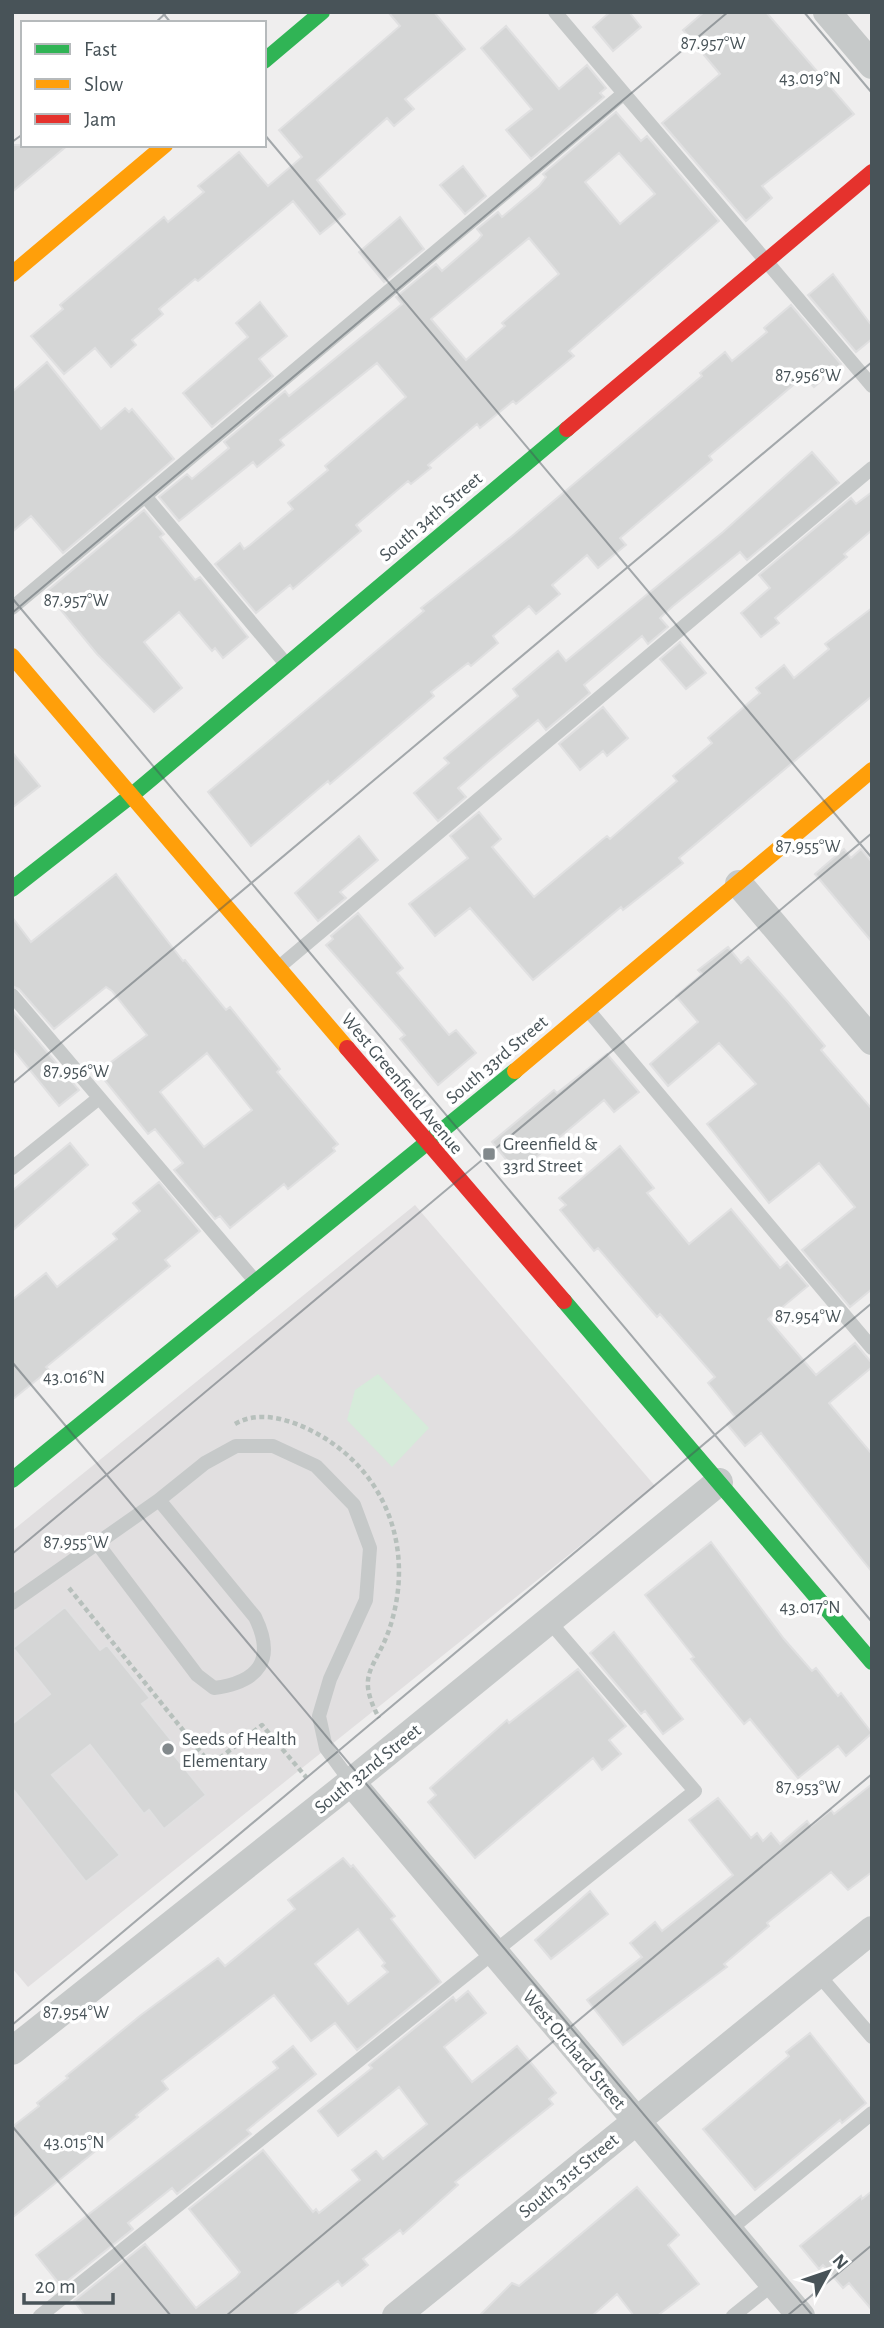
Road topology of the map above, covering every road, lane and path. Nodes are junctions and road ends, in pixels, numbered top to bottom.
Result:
1 (322, 12) edge
2 (555, 12) edge
3 (827, 12) edge
4 (266, 59) edge
5 (872, 65) edge
6 (623, 94) junction
7 (162, 147) edge
8 (872, 172) edge
9 (764, 261) junction
10 (12, 274) edge
11 (872, 386) edge
12 (872, 468) edge
13 (145, 496) junction
14 (12, 608) edge
15 (12, 656) edge
16 (286, 664) junction
17 (872, 770) edge
18 (132, 795) junction
19 (739, 884) junction
20 (12, 889) edge
21 (278, 968) junction
22 (12, 995) edge
23 (587, 1009) junction
24 (872, 1041) edge
25 (99, 1098) junction
26 (427, 1145) junction
27 (12, 1168) edge
28 (256, 1282) junction
29 (872, 1348) edge
30 (12, 1480) edge
31 (719, 1482) junction
32 (159, 1500) junction
33 (97, 1544) junction
34 (61, 1591) dead end
35 (12, 1603) edge
36 (549, 1621) junction
37 (872, 1662) edge
38 (306, 1777) dead end
39 (351, 1782) junction
40 (872, 1930) edge
41 (495, 1954) junction
42 (817, 1973) junction
43 (872, 2037) edge
44 (14, 2045) edge
45 (872, 2113) edge
46 (635, 2120) junction
47 (729, 2230) junction
48 (774, 2283) junction
49 (40, 2316) edge
50 (396, 2316) edge
51 (733, 2316) edge
52 (801, 2316) edge

1 - 4 street
2 - 6 lane
3 - 5 street
6 - 9 lane
6 - 13 lane
7 - 10 street
8 - 9 street, South 34th Street
9 - 11 lane
9 - 16 street, South 34th Street
12 - 21 lane
13 - 14 lane
13 - 16 lane
15 - 18 street, West Greenfield Avenue
16 - 18 street, South 34th Street
17 - 19 street, South 33rd Street
18 - 20 street, South 34th Street
18 - 21 street, West Greenfield Avenue
19 - 23 street, South 33rd Street
19 - 24 street
21 - 26 street, West Greenfield Avenue
22 - 25 lane
23 - 26 street, South 33rd Street
23 - 29 lane
25 - 27 lane
25 - 28 lane
26 - 28 street, South 33rd Street
26 - 31 street, West Greenfield Avenue
28 - 30 street, South 33rd Street
31 - 36 street, South 32nd Street
31 - 37 street, West Greenfield Avenue
32 - 33 lane
32 - 33 lane
32 - 39 lane
33 - 35 lane
34 - 38 path
36 - 39 street, South 32nd Street
36 - 41 lane
39 - 41 street, West Orchard Street
39 - 44 street, South 32nd Street
40 - 42 street, South 31st Street
41 - 46 street, West Orchard Street
41 - 49 lane
42 - 43 lane
42 - 46 street, South 31st Street
45 - 47 lane
46 - 47 street, West Orchard Street
46 - 50 street, South 31st Street
47 - 48 street, West Orchard Street
48 - 51 lane
48 - 52 street, West Orchard Street

